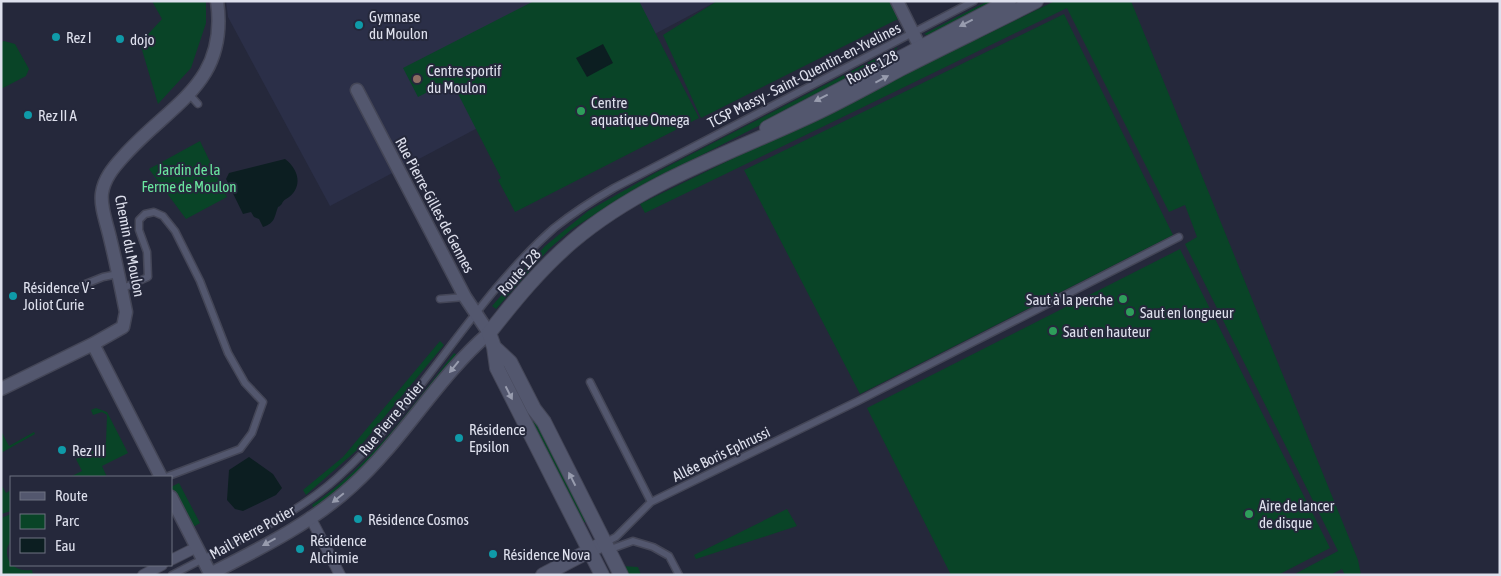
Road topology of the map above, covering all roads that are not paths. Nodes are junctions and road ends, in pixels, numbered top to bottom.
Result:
1 (218, 1) edge
2 (897, 1) edge
3 (974, 1) edge
4 (1009, 1) edge
5 (1036, 1) edge
6 (912, 33) junction
7 (922, 52) junction
8 (357, 90) dead end
9 (189, 94) junction
10 (198, 104) dead end
11 (1179, 237) dead end
12 (118, 274) junction
13 (83, 285) dead end
14 (121, 289) junction
15 (465, 297) junction
16 (440, 299) dead end
17 (476, 316) junction
18 (489, 333) junction
19 (93, 344) junction
20 (494, 347) junction
21 (590, 382) dead end
22 (1, 390) edge
23 (160, 476) edge
24 (169, 476) edge
25 (172, 499) edge
26 (652, 502) junction
27 (310, 517) junction
28 (606, 546) junction
29 (589, 551) junction
30 (200, 553) junction
31 (172, 560) edge
32 (160, 566) edge
33 (143, 575) edge
34 (172, 575) edge
35 (210, 575) edge
36 (340, 575) edge
37 (543, 575) edge
38 (602, 575) edge
39 (621, 575) edge
40 (678, 575) edge

1 - 9 street, Chemin du Moulon
2 - 6 street
3 - 6 lane, TCSP Massy - Saint-Quentin-en-Yvelines
4 -> 7 main road, Route 128
5 - 7 main road, Route 128
6 - 7 street
6 - 17 lane, TCSP Massy - Saint-Quentin-en-Yvelines
7 - 18 main road, Route 128
8 - 15 street, Rue Pierre-Gilles de Gennes
9 - 10 lane
9 - 12 street, Chemin du Moulon
11 - 26 lane, Allée Boris Ephrussi
12 - 13 lane
12 - 14 street, Chemin du Moulon
14 - 19 street, Chemin du Moulon
14 - 24 lane
15 - 16 lane
15 - 17 street, Rue Pierre-Gilles de Gennes
17 - 18 street, Rue Pierre-Gilles de Gennes
17 - 30 lane, TCSP Massy - Saint-Quentin-en-Yvelines
18 - 20 main road
18 -> 27 street, Rue Pierre Potier
19 - 22 street, Chemin du Moulon
19 - 23 street
28 -> 20 main road
20 -> 29 main road
21 - 26 lane
25 - 30 street
26 - 28 lane, Allée Boris Ephrussi
27 -> 35 street, Mail Pierre Potier
27 - 36 street
28 - 29 main road
28 - 39 main road
28 - 40 lane
29 - 37 main road
29 - 38 main road
30 - 31 street, Mail Pierre Potier
30 - 34 lane, TCSP Massy - Saint-Quentin-en-Yvelines
30 - 35 street
32 - 33 street

